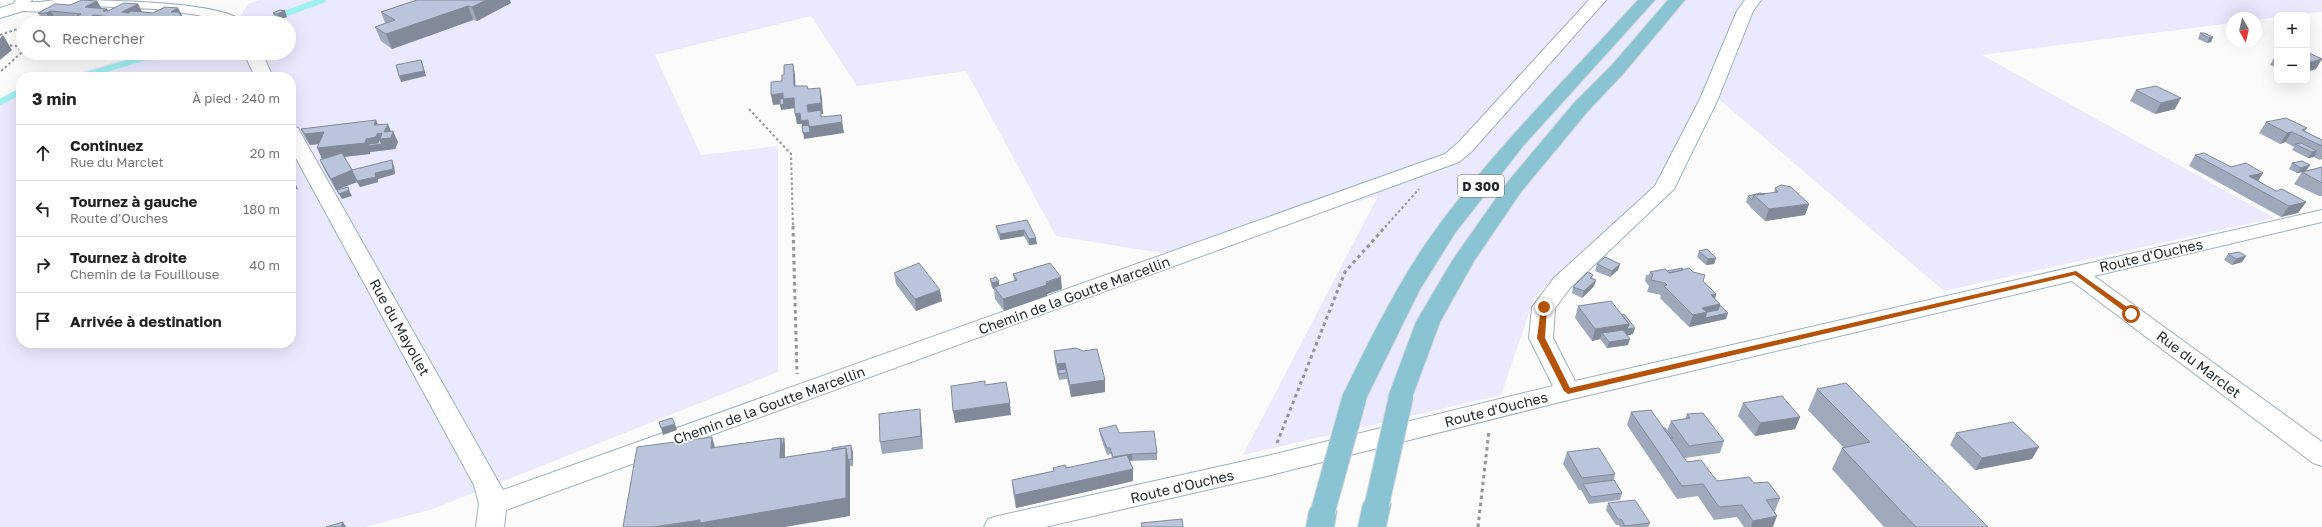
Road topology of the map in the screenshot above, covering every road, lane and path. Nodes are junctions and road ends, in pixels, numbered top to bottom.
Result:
1 (69, 0) edge
2 (1598, 0) edge
3 (1647, 0) edge
4 (1677, 0) edge
5 (1753, 0) edge
6 (23, 3) edge
7 (0, 13) edge
8 (219, 16) edge
9 (16, 29) edge
10 (0, 34) edge
11 (0, 45) edge
12 (16, 46) edge
13 (16, 58) edge
14 (256, 60) edge
15 (0, 72) edge
16 (262, 72) edge
17 (749, 109) dead end
18 (296, 141) edge
19 (1423, 185) dead end
20 (2322, 216) edge
21 (2076, 272) junction
22 (1568, 391) junction
23 (798, 395) junction
24 (1489, 410) junction
25 (2322, 456) edge
26 (1268, 466) junction
27 (1374, 515) edge
28 (492, 516) edge
29 (1322, 519) edge
30 (998, 527) edge
31 (1478, 527) edge

1 - 6 street
1 - 8 street
2 - 23 street, Chemin de la Goutte Marcellin
3 - 29 main road, D 300, bridge
4 - 27 main road, D 300, bridge
5 - 22 street
6 - 7 street
9 - 10 path
11 - 12 path
13 - 15 path
14 - 16 street
17 - 23 path
18 - 28 street, Rue du Mayollet
19 - 26 path
20 - 21 street, Route d'Ouches
21 - 22 street, Route d'Ouches
21 - 25 street, Rue du Marclet
22 - 24 street, Route d'Ouches
23 - 28 street, Chemin de la Goutte Marcellin
24 - 26 street, Route d'Ouches
24 - 31 path
26 - 30 street, Route d'Ouches

